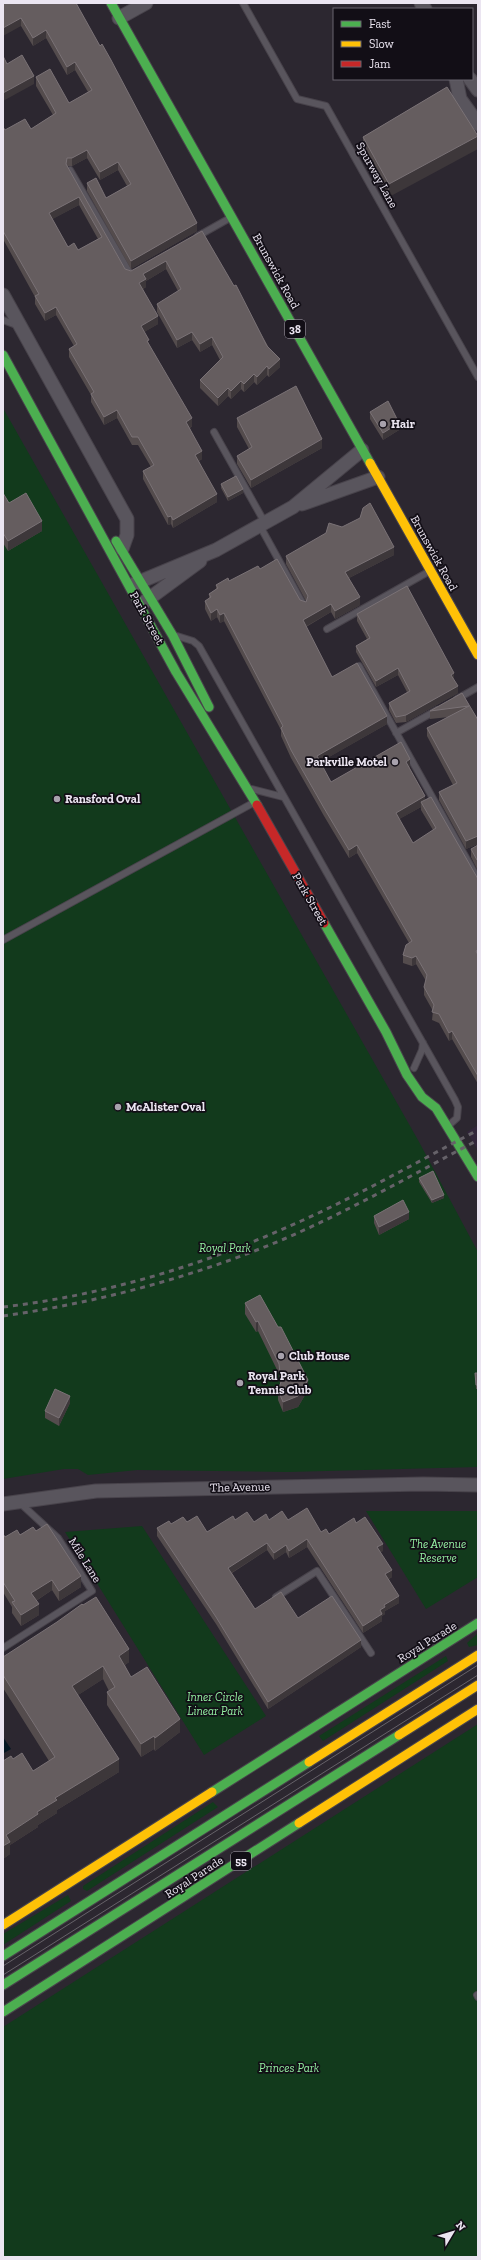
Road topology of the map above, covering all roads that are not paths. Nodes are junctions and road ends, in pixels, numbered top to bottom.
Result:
1 (111, 3) edge
2 (146, 3) edge
3 (243, 3) edge
4 (119, 18) junction
5 (456, 80) edge
6 (471, 80) edge
7 (478, 90) edge
8 (478, 124) edge
9 (70, 170) edge
10 (232, 217) junction
11 (194, 239) edge
12 (136, 272) edge
13 (3, 295) edge
14 (3, 320) edge
15 (21, 326) junction
16 (3, 355) edge
17 (478, 377) edge
18 (214, 432) dead end
19 (362, 450) junction
20 (66, 468) junction
21 (378, 477) junction
22 (293, 507) junction
23 (262, 525) junction
24 (122, 549) junction
25 (216, 550) junction
26 (430, 570) junction
27 (141, 580) junction
28 (129, 587) junction
29 (151, 598) junction
30 (140, 605) junction
31 (304, 606) edge
32 (326, 629) dead end
33 (172, 636) junction
34 (158, 638) junction
35 (476, 648) edge
36 (359, 666) edge
37 (478, 687) edge
38 (448, 704) edge
39 (441, 708) edge
40 (396, 733) junction
41 (234, 764) junction
42 (247, 788) junction
43 (283, 797) junction
44 (255, 803) junction
45 (471, 852) edge
46 (465, 855) junction
47 (478, 879) edge
48 (3, 940) edge
49 (386, 1032) junction
50 (423, 1043) junction
51 (416, 1070) joint
52 (434, 1094) dead end
53 (436, 1108) junction
54 (448, 1125) junction
55 (477, 1173) edge
56 (478, 1485) edge
57 (21, 1501) junction
58 (3, 1504) edge
59 (268, 1602) edge
60 (478, 1623) edge
61 (3, 1648) edge
62 (371, 1653) dead end
63 (478, 1655) edge
64 (478, 1685) edge
65 (478, 1709) edge
66 (288, 1799) junction
67 (64, 1886) junction
68 (74, 1903) junction
69 (142, 1911) junction
70 (3, 1925) edge
71 (3, 1956) edge
72 (3, 1985) edge
73 (3, 2012) edge

1 - 4 main road, Brunswick Road / 38
2 - 4 street
3 - 17 lane, Spurway Lane
4 - 10 main road, Brunswick Road / 38
5 - 8 street
6 - 7 street
9 - 12 lane
10 - 11 lane
10 - 19 main road, Brunswick Road / 38
13 - 15 street
14 - 15 lane
15 - 24 street
16 - 20 main road, Park Street
18 - 23 lane
19 - 21 main road, Brunswick Road / 38
19 - 22 street
20 - 24 main road, Park Street
20 - 28 main road, Park Street
21 - 22 street
21 - 26 main road, Brunswick Road / 38
22 - 23 street
23 - 25 street
23 - 31 lane
24 - 27 main road, Park Street
25 - 27 street
25 - 29 street
26 - 32 lane
26 - 35 main road, Brunswick Road / 38
27 - 28 street
27 - 29 main road, Park Street
28 - 30 main road, Park Street
29 - 30 street
29 - 33 main road, Park Street
30 - 34 main road, Park Street
33 - 34 lane
33 - 41 main road, Park Street
33 - 43 lane
34 - 41 main road, Park Street
36 - 40 lane
37 - 38 lane
39 - 40 lane
40 - 46 lane
41 - 42 main road, Park Street
42 - 43 lane
42 - 44 main road, Park Street
43 - 50 lane
44 - 48 lane
44 - 49 main road, Park Street
45 - 46 lane
46 - 47 lane
49 - 51 main road, Park Street
49 - 53 main road, Park Street
50 - 51 lane
50 - 54 lane
52 - 53 main road, Park Street
53 - 54 main road, Park Street
54 - 55 main road, Park Street
56 - 57 street, The Avenue
57 - 58 street, The Avenue
57 - 61 lane, Mile Lane
59 - 62 lane
60 - 67 main road, Royal Parade
63 - 66 main road, Royal Parade / 55
64 - 66 main road, Royal Parade / 55
65 - 66 main road, Royal Parade / 55
66 - 68 main road, Royal Parade / 55
66 - 69 main road, Royal Parade / 55
66 - 69 main road, Royal Parade / 55
67 - 68 main road
67 - 70 main road, Royal Parade
68 - 71 main road, Royal Parade / 55
69 - 72 main road, Royal Parade / 55
69 - 73 main road, Royal Parade / 55

